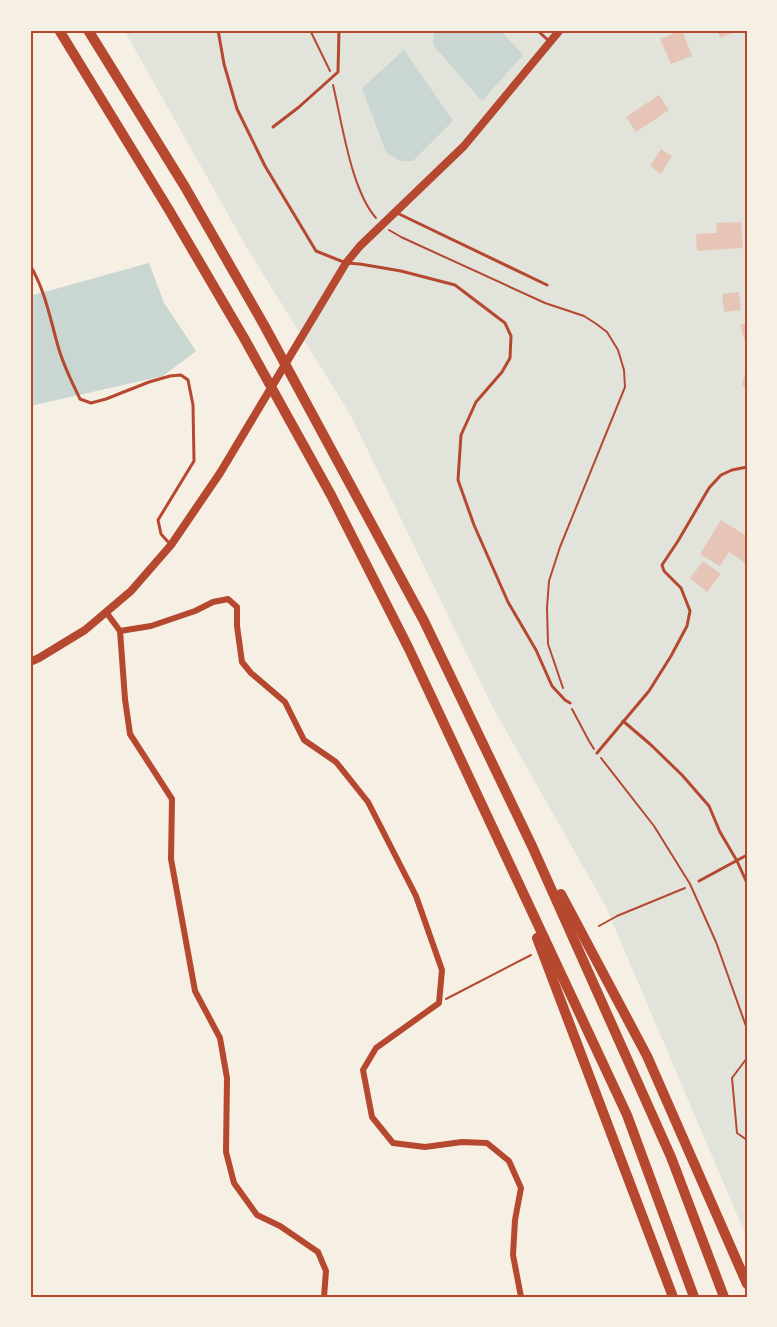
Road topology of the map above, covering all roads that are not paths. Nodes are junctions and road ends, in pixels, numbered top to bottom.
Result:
1 (59, 30) edge
2 (88, 30) edge
3 (218, 30) edge
4 (339, 30) edge
5 (537, 30) edge
6 (560, 30) edge
7 (551, 42) junction
8 (273, 127) dead end
9 (396, 212) junction
10 (346, 263) junction
11 (30, 265) edge
12 (547, 285) dead end
13 (747, 467) edge
14 (171, 545) junction
15 (106, 612) junction
16 (120, 631) junction
17 (30, 662) edge
18 (570, 703) road end
19 (622, 722) junction
20 (597, 753) road end
21 (504, 788) junction
22 (747, 855) edge
23 (507, 859) junction
24 (737, 861) junction
25 (699, 881) dead end
26 (747, 883) edge
27 (747, 1284) edge
28 (324, 1297) edge
29 (521, 1297) edge
30 (673, 1297) edge
31 (694, 1297) edge
32 (724, 1297) edge

1 - 23 highway
2 - 21 highway
3 - 10 lane
4 - 8 lane
5 - 7 lane
6 - 7 street
7 - 9 street
9 - 10 street
9 - 12 lane
10 - 14 street
10 - 18 lane
11 - 14 lane
13 - 19 lane
14 - 15 street
15 - 16 street
15 - 17 street
16 - 28 street
16 - 29 street
19 - 20 lane
19 - 24 lane
21 - 27 highway
21 - 32 highway
22 - 24 lane
23 - 30 highway
23 - 31 highway
24 - 25 lane
24 - 26 lane

